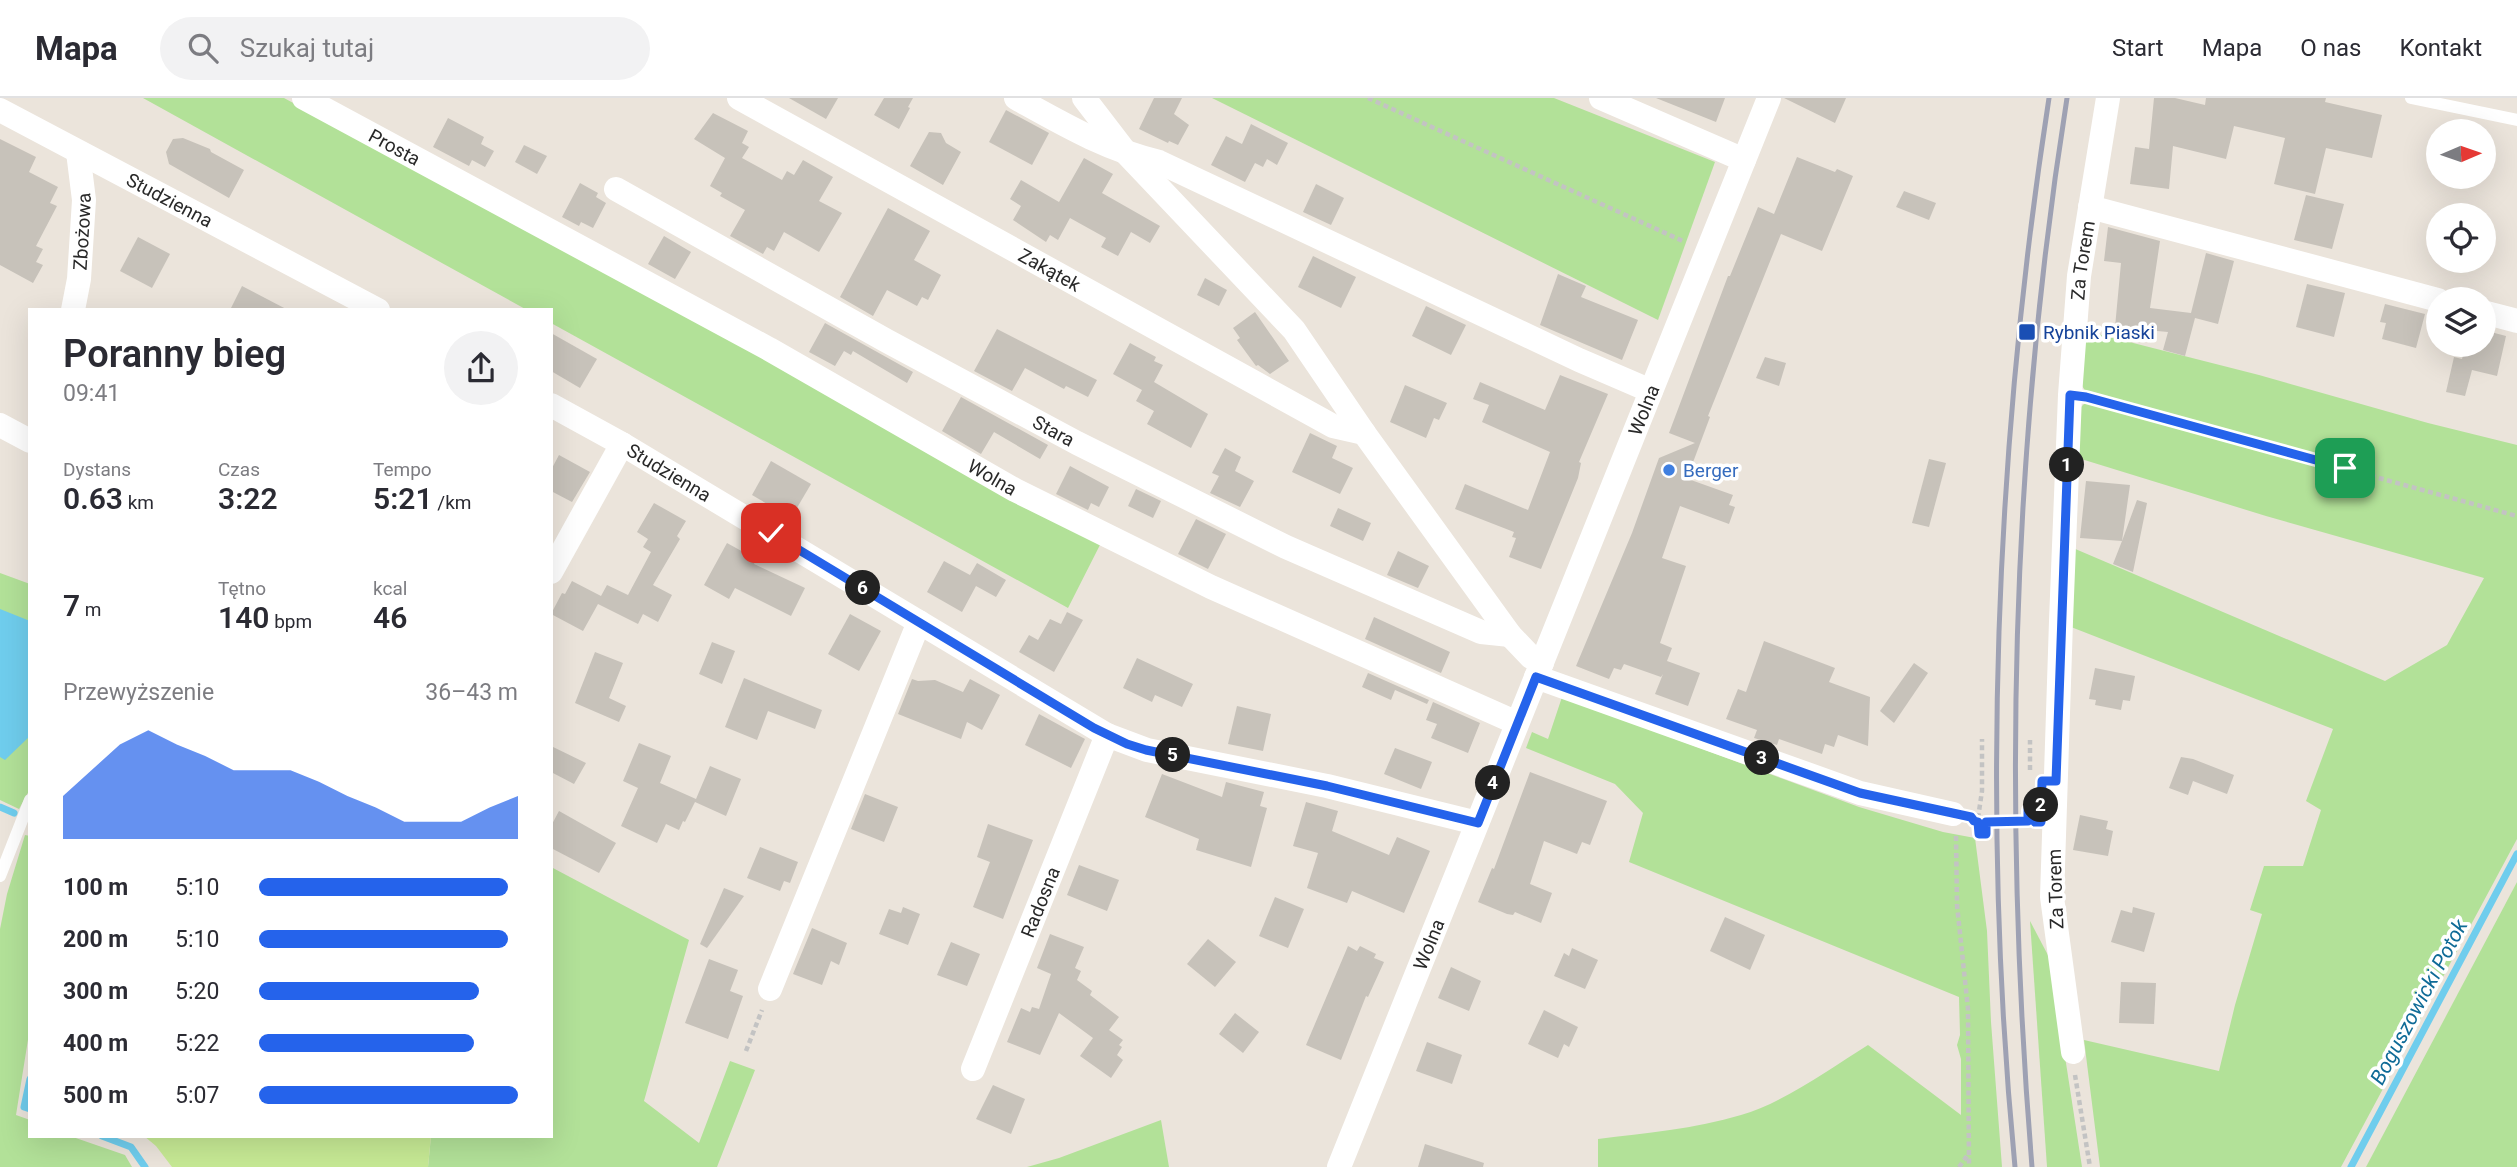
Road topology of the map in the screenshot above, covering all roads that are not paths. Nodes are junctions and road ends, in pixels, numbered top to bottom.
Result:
1 (304, 98) edge
2 (739, 98) edge
3 (1016, 98) edge
4 (1084, 98) edge
5 (1601, 98) edge
6 (1769, 98) edge
7 (2108, 98) edge
8 (2411, 98) edge
9 (1627, 103) edge
10 (0, 110) edge
11 (2517, 120) edge
12 (78, 152) junction
13 (1127, 154) junction
14 (1744, 160) junction
15 (616, 189) dead end
16 (486, 195) joint
17 (2090, 207) junction
18 (2426, 297) edge
19 (73, 308) edge
20 (374, 308) edge
21 (2496, 315) edge
22 (2517, 321) edge
23 (1651, 391) junction
24 (553, 406) edge
25 (0, 425) edge
26 (1364, 433) junction
27 (28, 440) edge
28 (622, 444) junction
29 (553, 568) edge
30 (919, 622) junction
31 (1510, 635) junction
32 (1539, 670) junction
33 (1517, 723) junction
34 (1107, 735) junction
35 (28, 805) edge
36 (1953, 814) road end
37 (1478, 823) junction
38 (0, 876) edge
39 (770, 989) road end
40 (2073, 1052) road end
41 (973, 1069) dead end
42 (1339, 1167) edge

1 - 16 street, Prosta
2 - 26 street, Zakątek
3 - 13 street
4 - 13 street
5 - 9 street
6 - 14 street, Wolna
7 - 17 street, Za Torem
8 - 11 lane
9 - 14 street
10 - 12 street, Studzienna
12 - 19 street, Zbożowa
12 - 20 street, Studzienna
13 - 23 street
13 - 26 street
14 - 23 street, Wolna
15 - 31 street, Stara
16 - 33 street, Wolna
17 - 18 street
17 - 40 street, Za Torem
21 - 22 street
23 - 32 street, Wolna
24 - 28 street, Studzienna
25 - 27 street
26 - 31 street
28 - 29 street
28 - 30 street, Studzienna
30 - 34 street, Studzienna
30 - 39 street
31 - 32 street
32 - 33 street, Wolna
32 - 36 street
33 - 37 street, Wolna
34 - 37 street, Studzienna
34 - 41 street, Radosna
35 - 38 lane
37 - 42 street, Wolna

